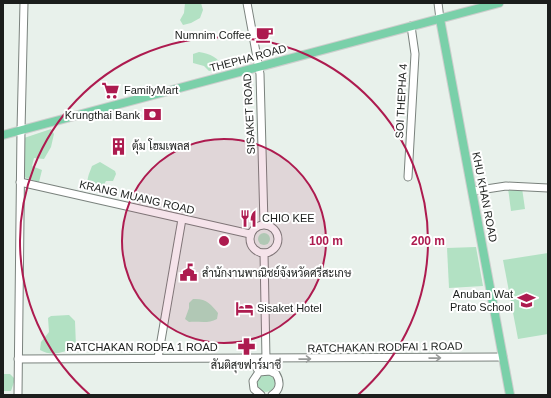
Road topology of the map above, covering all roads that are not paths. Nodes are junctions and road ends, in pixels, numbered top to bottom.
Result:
1 (24, 3) edge
2 (247, 3) edge
3 (438, 3) edge
4 (499, 3) edge
5 (440, 19) junction
6 (411, 26) junction
7 (258, 67) junction
8 (20, 130) junction
9 (3, 135) edge
10 (408, 177) dead end
11 (20, 182) junction
12 (548, 188) edge
13 (473, 191) junction
14 (182, 219) junction
15 (264, 224) junction
16 (250, 234) junction
17 (264, 253) junction
18 (503, 357) junction
19 (158, 358) junction
20 (18, 359) junction
21 (252, 359) junction
22 (266, 359) junction
23 (282, 359) junction
24 (259, 372) junction
25 (273, 372) junction
26 (254, 389) junction
27 (18, 395) edge
28 (250, 395) edge
29 (261, 395) edge
30 (272, 395) edge
31 (510, 395) edge

1 - 8 street
2 - 7 street, SISAKET ROAD
3 - 5 street, KHU KHAN ROAD
4 - 5 main road, THEPHA ROAD
5 - 6 main road, THEPHA ROAD
5 - 13 main road, KHU KHAN ROAD
6 - 7 main road, THEPHA ROAD
6 - 10 street, SOI THEPHA 4
7 - 8 main road, THEPHA ROAD
7 - 15 street, SISAKET ROAD
8 - 9 main road, THEPHA ROAD
8 - 11 street
11 - 14 street, KRANG MUANG ROAD
11 - 20 street
12 - 13 street
13 - 18 main road, KHU KHAN ROAD
14 - 16 street, KRANG MUANG ROAD
14 - 19 street
15 - 16 street
15 - 17 street
16 - 17 street
17 - 22 street
23 -> 18 street, RATCHAKAN RODFAI 1 ROAD
18 - 31 main road, KHU KHAN ROAD
19 - 20 street, RATCHAKAN RODFA 1 ROAD
19 - 21 street, RATCHAKAN RODFA 1 ROAD
20 - 27 street
21 - 22 street, RATCHAKAN RODFA 1 ROAD
21 - 24 street
22 - 23 street, RATCHAKAN RODFAI 1 ROAD
23 - 25 street
24 - 25 street
24 - 26 street
25 - 30 street
26 - 28 street
26 - 29 street

